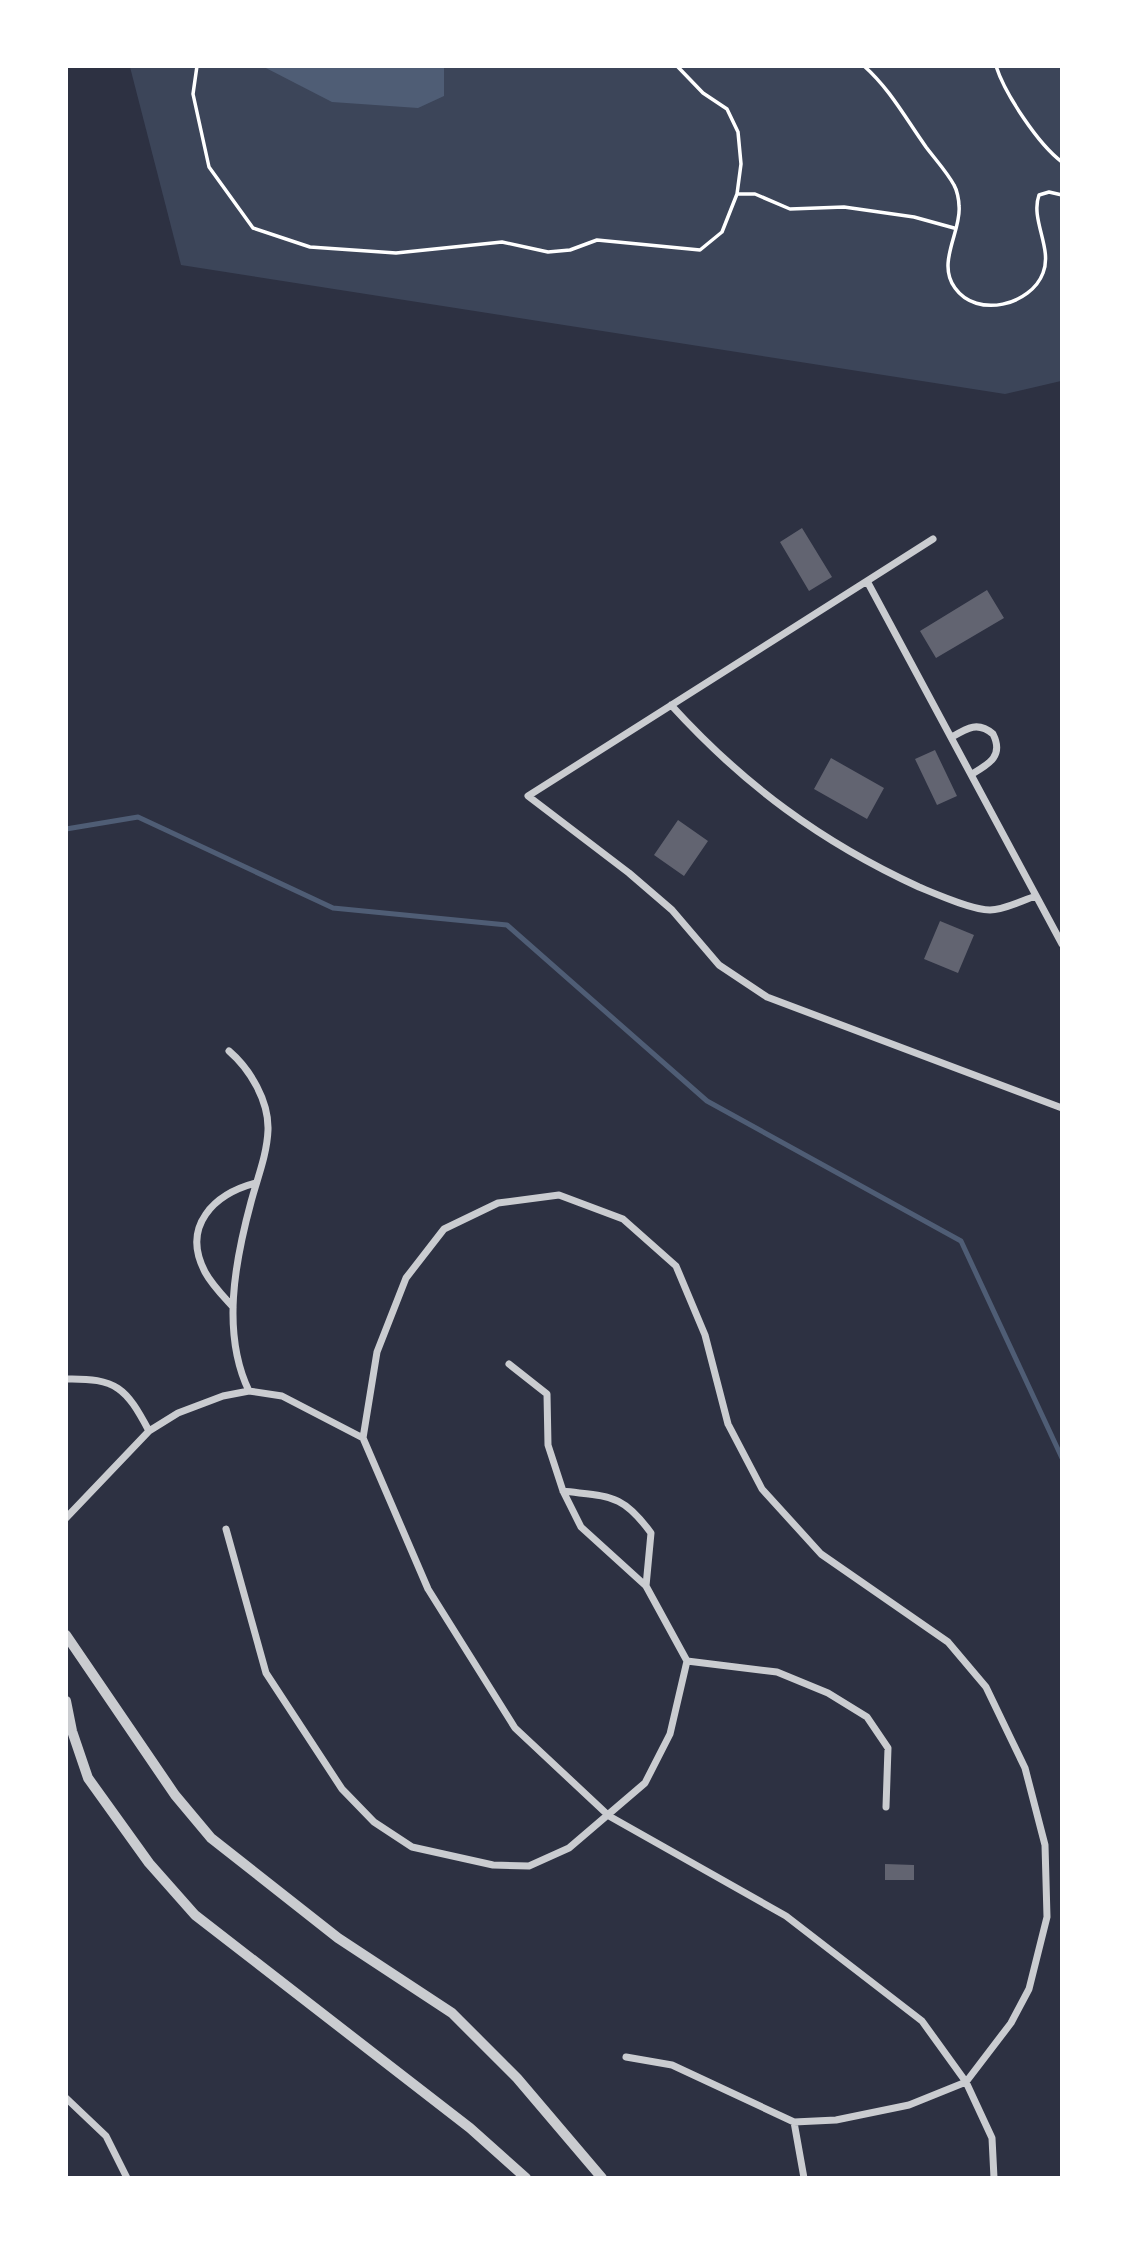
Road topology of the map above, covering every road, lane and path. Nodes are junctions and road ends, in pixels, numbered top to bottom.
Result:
1 (197, 66) edge
2 (677, 66) edge
3 (864, 66) edge
4 (996, 66) edge
5 (1062, 162) edge
6 (737, 194) junction
7 (1062, 195) edge
8 (954, 228) junction
9 (933, 539) dead end
10 (867, 581) junction
11 (671, 705) junction
12 (952, 737) junction
13 (972, 774) junction
14 (1036, 896) junction
15 (1062, 944) edge
16 (229, 1051) dead end
17 (1062, 1108) edge
18 (256, 1183) junction
19 (233, 1307) junction
20 (509, 1364) dead end
21 (66, 1379) edge
22 (248, 1391) junction
23 (149, 1431) junction
24 (363, 1438) junction
25 (563, 1491) junction
26 (66, 1518) edge
27 (226, 1529) dead end
28 (646, 1586) junction
29 (66, 1635) edge
30 (687, 1661) junction
31 (66, 1700) edge
32 (886, 1807) dead end
33 (609, 1816) junction
34 (625, 2057) dead end
35 (966, 2082) junction
36 (66, 2098) edge
37 (794, 2122) junction
38 (127, 2178) edge
39 (526, 2178) edge
40 (601, 2178) edge
41 (804, 2178) edge
42 (994, 2178) edge

1 - 6 path
2 - 6 path
3 - 8 path
4 - 5 path
6 - 8 path
7 - 8 path
9 - 10 street
10 - 11 street
10 - 12 street
11 - 14 street
11 - 17 street
12 - 13 street
12 - 13 street
13 - 14 street
14 - 15 street
16 - 18 street
18 - 19 street
18 - 19 street
19 - 22 street
20 - 25 street
21 - 23 street
22 - 23 street
22 - 24 street
23 - 26 street
24 - 33 street
24 - 35 street
25 - 28 street
25 - 28 street
27 - 33 street
28 - 30 street
29 - 40 street
30 - 32 street
30 - 33 street
31 - 39 street
33 - 35 street
34 - 37 street
35 - 37 street
35 - 42 street
36 - 38 street
37 - 41 street

